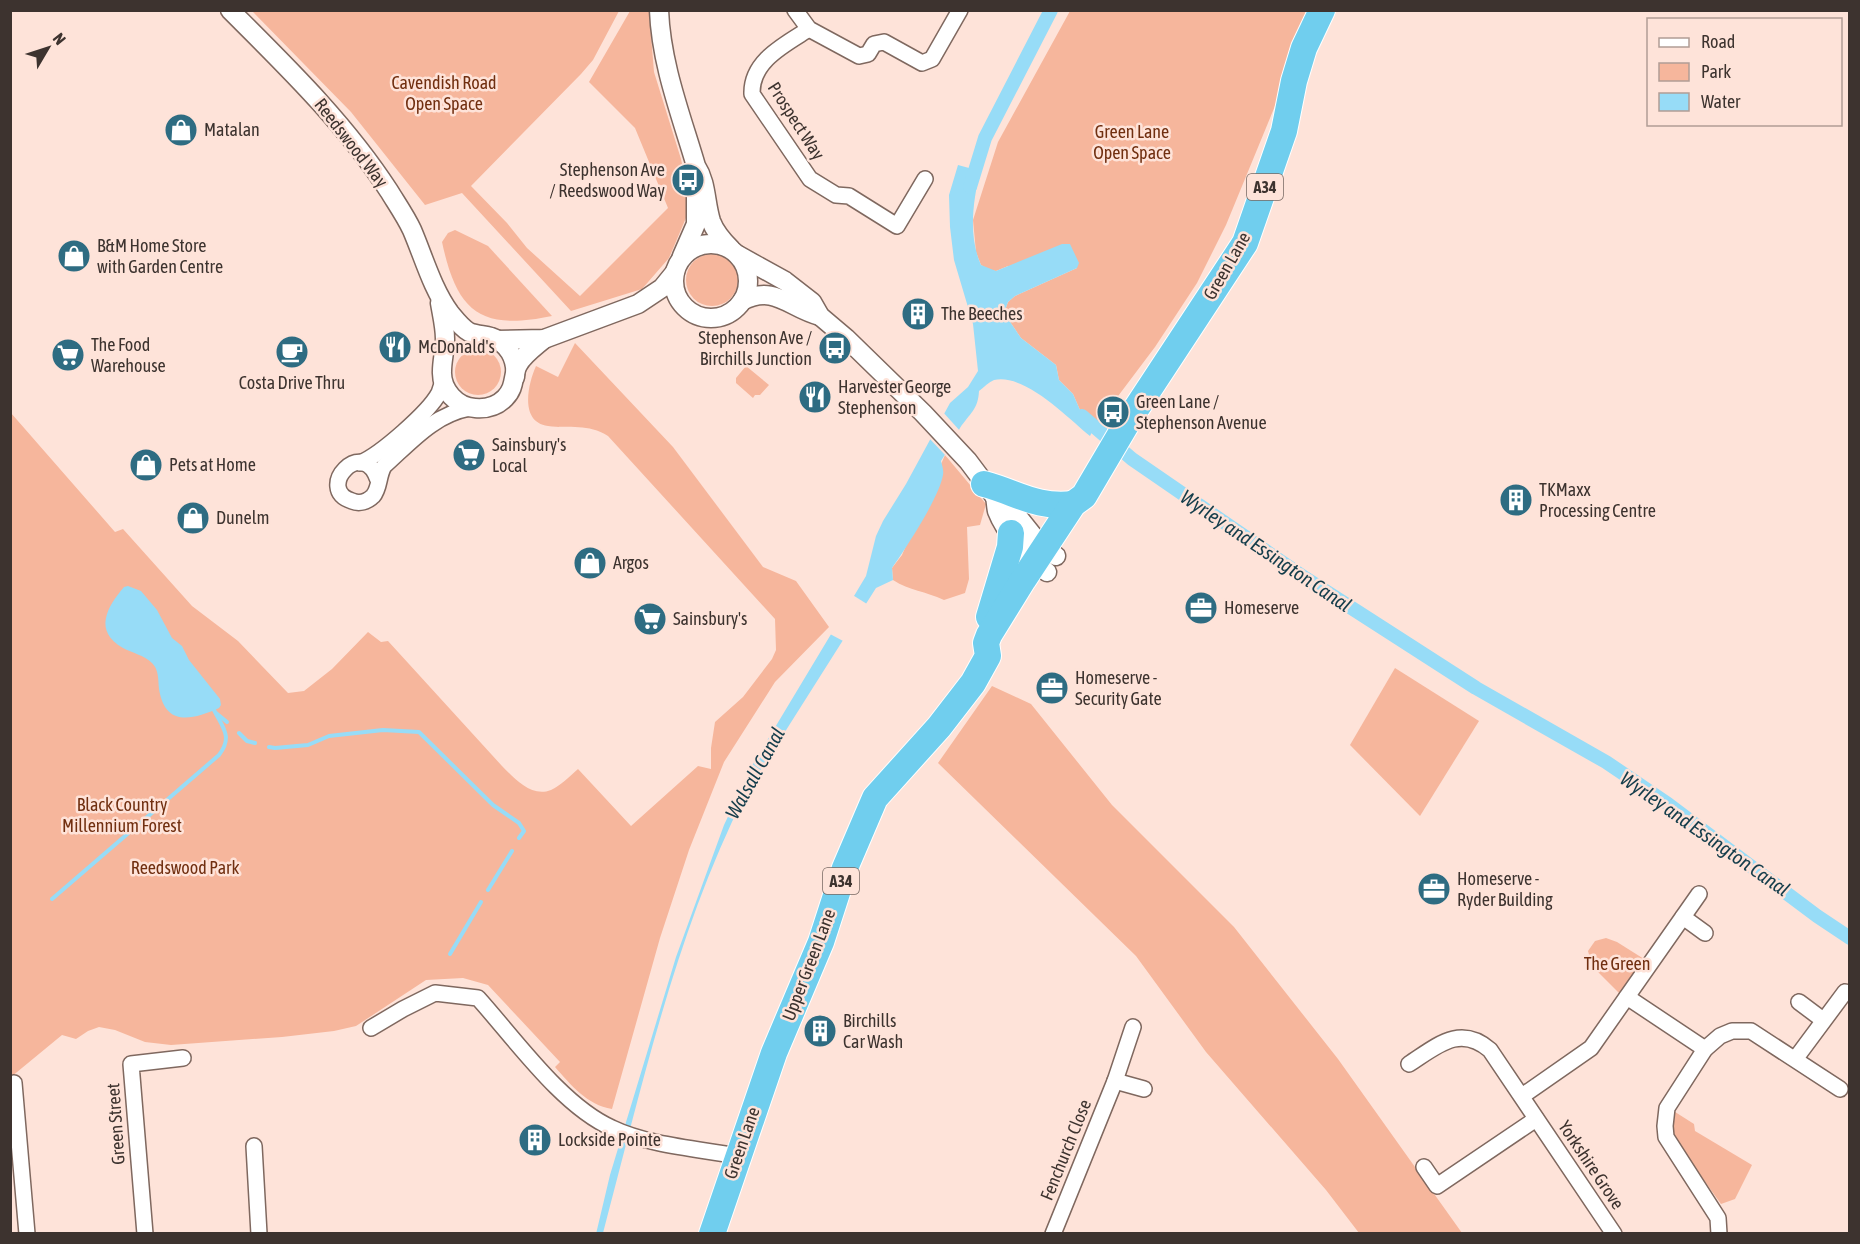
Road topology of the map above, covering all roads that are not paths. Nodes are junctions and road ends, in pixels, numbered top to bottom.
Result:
1 (230, 10) edge
2 (659, 10) edge
3 (795, 10) edge
4 (960, 10) edge
5 (1322, 10) edge
6 (809, 28) junction
7 (696, 166) junction
8 (925, 179) dead end
9 (734, 252) junction
10 (677, 267) junction
11 (440, 298) junction
12 (742, 300) junction
13 (638, 304) junction
14 (688, 310) junction
15 (820, 316) junction
16 (489, 337) junction
17 (550, 337) junction
18 (444, 358) junction
19 (515, 377) junction
20 (443, 379) junction
21 (470, 408) junction
22 (360, 463) junction
23 (378, 480) junction
24 (990, 490) junction
25 (1078, 500) junction
26 (1011, 533) junction
27 (1045, 560) junction
28 (988, 645) junction
29 (1699, 894) dead end
30 (1683, 917) junction
31 (1705, 933) dead end
32 (1845, 992) dead end
33 (1627, 998) junction
34 (1799, 1002) dead end
35 (1823, 1020) junction
36 (1133, 1027) dead end
37 (371, 1028) dead end
38 (1705, 1049) junction
39 (774, 1053) joint
40 (183, 1058) dead end
41 (1796, 1058) junction
42 (1409, 1064) dead end
43 (1115, 1080) junction
44 (14, 1083) dead end
45 (1144, 1089) dead end
46 (1840, 1089) dead end
47 (1522, 1096) junction
48 (1536, 1119) junction
49 (254, 1146) dead end
50 (737, 1156) junction
51 (1424, 1167) dead end
52 (27, 1233) edge
53 (145, 1233) edge
54 (259, 1233) edge
55 (712, 1233) edge
56 (1053, 1233) edge
57 (1614, 1233) edge
58 (1719, 1233) edge

1 - 11 street, Reedswood Way
2 - 7 street
3 - 6 street
4 - 6 street
5 - 25 highway, Green Lane / A34
6 - 8 street, Prospect Way
7 - 9 street
7 - 10 street
9 - 10 street
9 - 12 street
9 - 15 street
10 - 13 street, Reedswood Way
10 - 14 street
11 - 16 street, Reedswood Way
11 - 18 street, Reedswood Way
12 - 14 street
12 - 15 street
13 - 14 street, Reedswood Way
13 - 17 street, Reedswood Way
15 - 24 street
16 - 17 street, Reedswood Way
16 - 18 street, Reedswood Way
16 - 19 street, Reedswood Way
17 - 19 street, Reedswood Way
18 - 20 street, Reedswood Way
19 - 21 street, Reedswood Way
20 - 21 street
20 - 22 street
21 - 23 street
22 - 23 street
22 - 23 street
24 - 25 highway
24 - 26 street
24 - 27 street
25 - 27 highway, A34
26 - 27 street
26 - 28 highway
27 - 28 highway, A34
28 - 39 highway, Upper Green Lane / A34
29 - 30 street
30 - 31 street
30 - 33 street
32 - 35 street
33 - 38 street
33 - 47 street
34 - 35 street
35 - 41 street
36 - 43 street, Fenchurch Close
37 - 50 street
38 - 41 street
38 - 58 street
39 - 50 highway, Green Lane / A34
40 - 53 street, Green Street
41 - 46 street
42 - 47 street, Yorkshire Grove
43 - 45 street
43 - 56 street, Fenchurch Close
44 - 52 street
47 - 48 street, Yorkshire Grove
48 - 51 street, Yorkshire Grove
48 - 57 street, Yorkshire Grove
49 - 54 street
50 - 55 highway, Green Lane / A34

